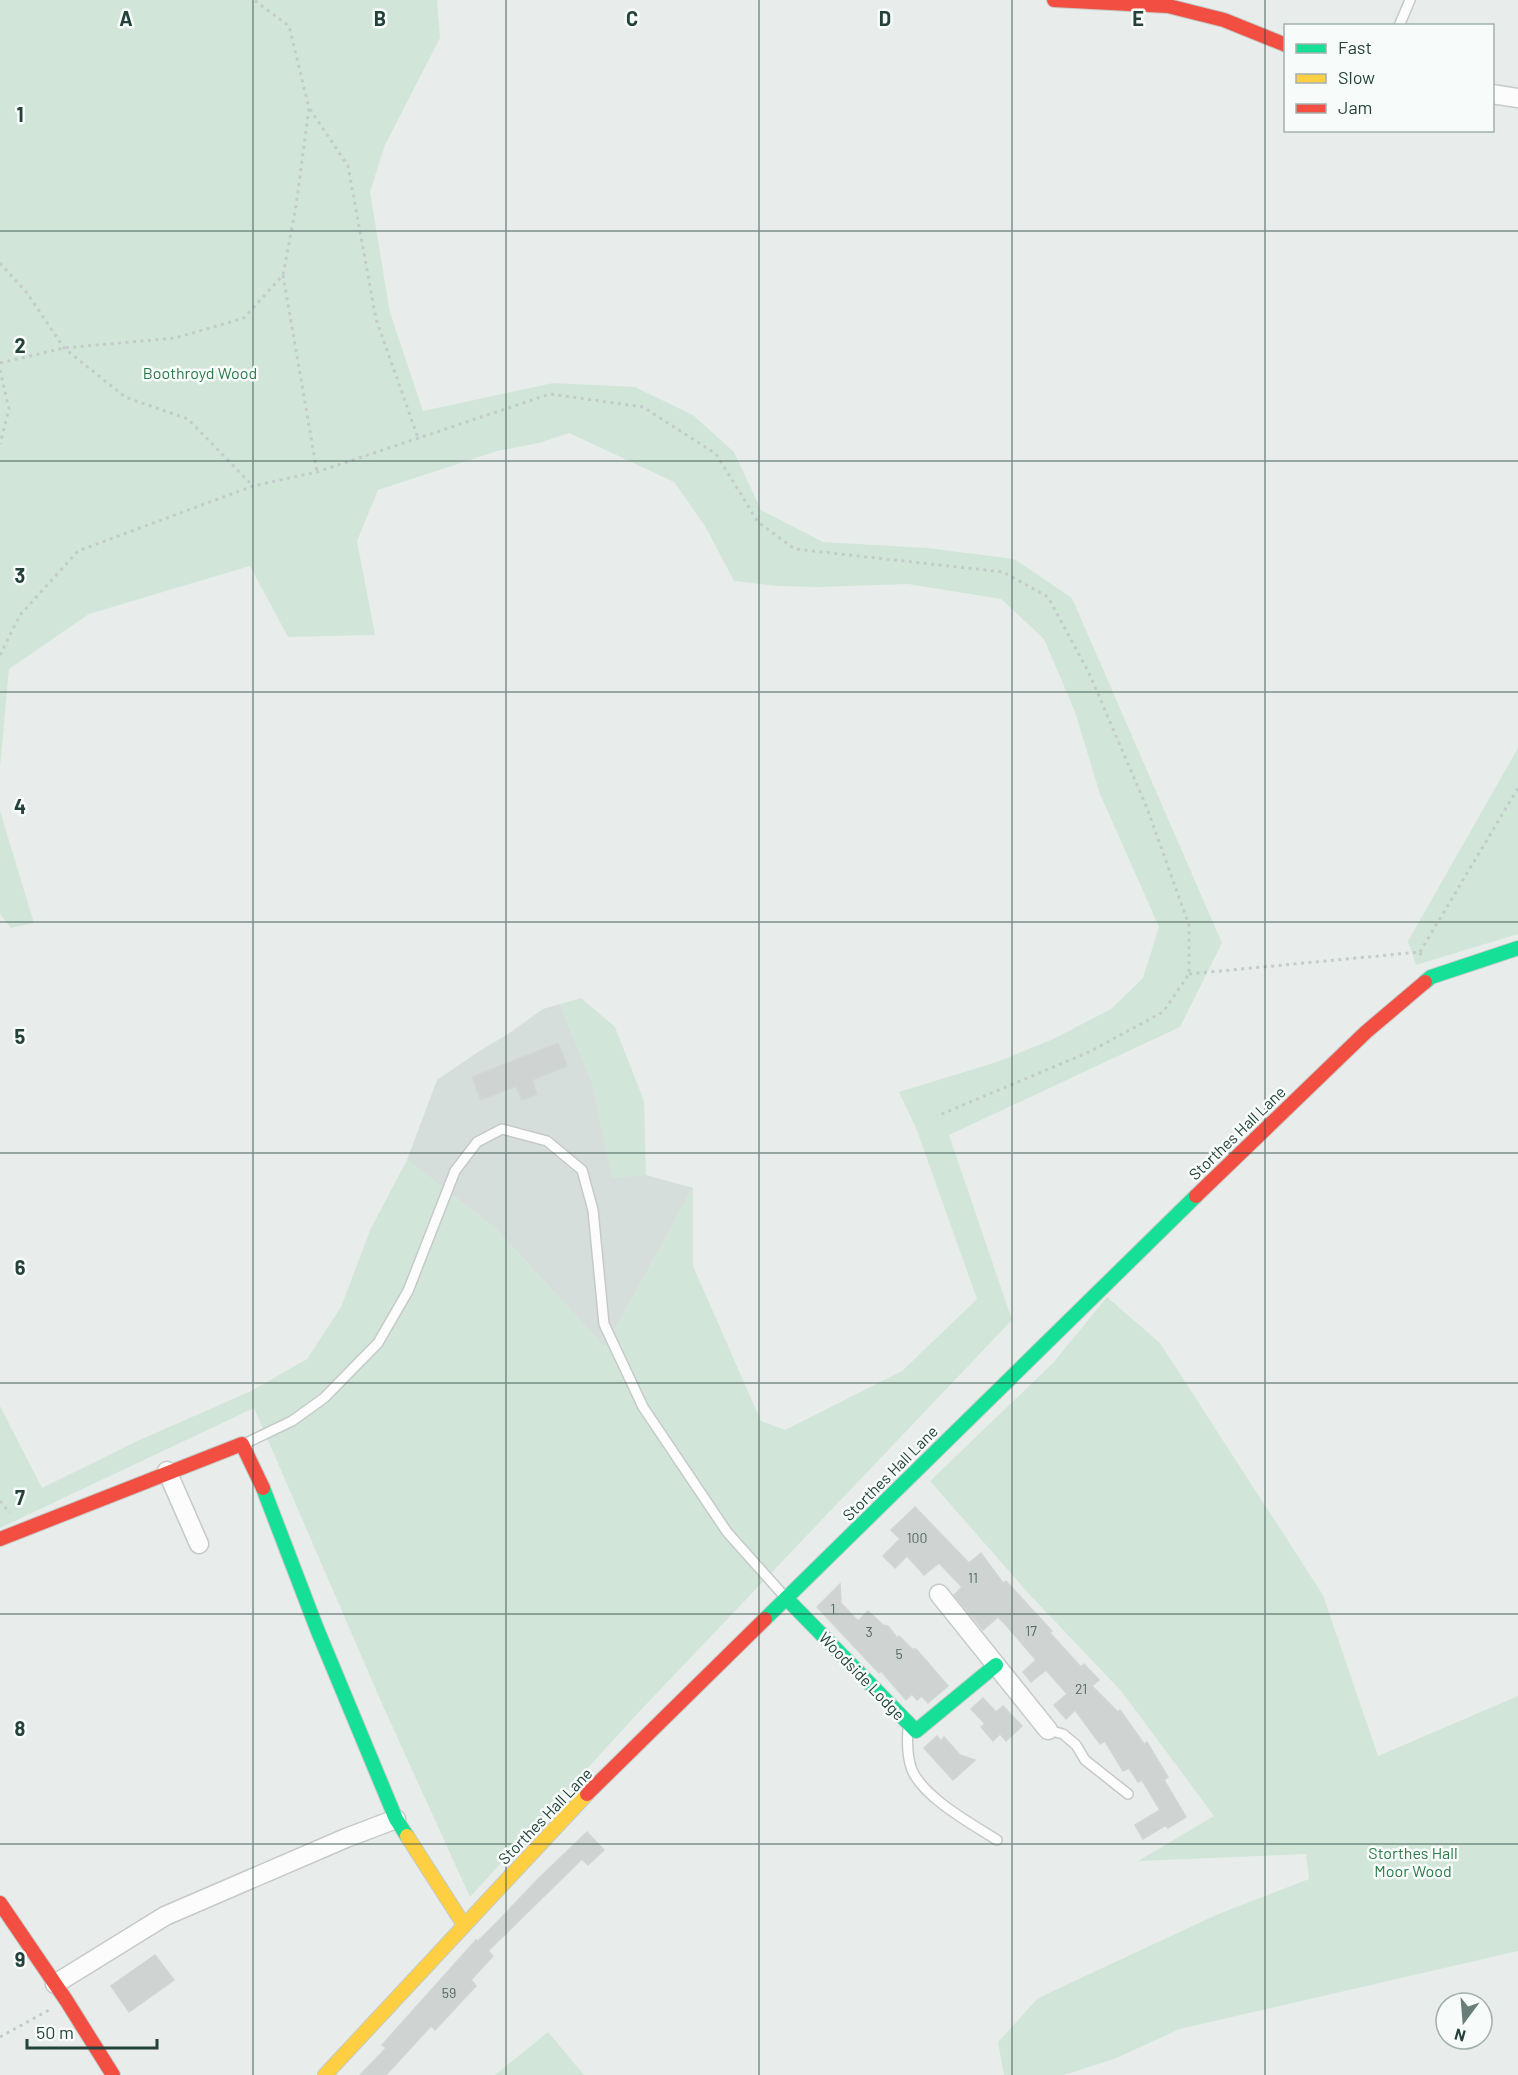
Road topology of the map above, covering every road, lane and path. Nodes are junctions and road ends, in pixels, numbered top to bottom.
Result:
1 (254, 0) edge
2 (1054, 0) edge
3 (1410, 0) edge
4 (1400, 24) edge
5 (1284, 44) edge
6 (1494, 94) edge
7 (1518, 98) edge
8 (309, 108) junction
9 (0, 263) edge
10 (283, 275) junction
11 (64, 348) junction
12 (0, 363) edge
13 (0, 370) edge
14 (418, 438) junction
15 (0, 444) edge
16 (317, 472) junction
17 (253, 486) junction
18 (0, 655) edge
19 (1518, 788) edge
20 (1518, 948) edge
21 (1420, 952) junction
22 (1189, 974) junction
23 (1431, 977) junction
24 (938, 1116) dead end
25 (242, 1444) junction
26 (168, 1471) junction
27 (0, 1539) edge
28 (199, 1544) dead end
29 (939, 1594) dead end
30 (786, 1598) junction
31 (996, 1665) junction
32 (908, 1723) junction
33 (1048, 1730) joint
34 (1128, 1794) dead end
35 (396, 1819) junction
36 (997, 1840) dead end
37 (0, 1903) edge
38 (464, 1925) junction
39 (55, 1984) junction
40 (57, 2005) dead end
41 (0, 2037) edge
42 (113, 2075) edge
43 (325, 2075) edge

1 - 8 path
2 - 5 street
3 - 4 lane
6 - 7 street
8 - 10 path
8 - 14 path
9 - 11 path
10 - 11 path
10 - 16 path
11 - 12 path
11 - 17 path
13 - 15 path
14 - 16 path
14 - 22 path
16 - 17 path
17 - 18 path
19 - 21 path
20 - 23 street, Storthes Hall Lane
21 - 22 path
21 - 23 path
22 - 24 path
23 - 30 street, Storthes Hall Lane
25 - 26 street
25 - 30 lane
25 - 35 street
26 - 27 street
26 - 28 street
29 - 31 street
30 - 32 street, Woodside Lodge
30 - 38 street, Storthes Hall Lane
31 - 32 street, Woodside Lodge
31 - 33 street
32 - 36 lane
33 - 34 lane
35 - 38 street
35 - 39 street
37 - 39 street
38 - 43 street, Storthes Hall Lane
39 - 42 street
40 - 41 path

